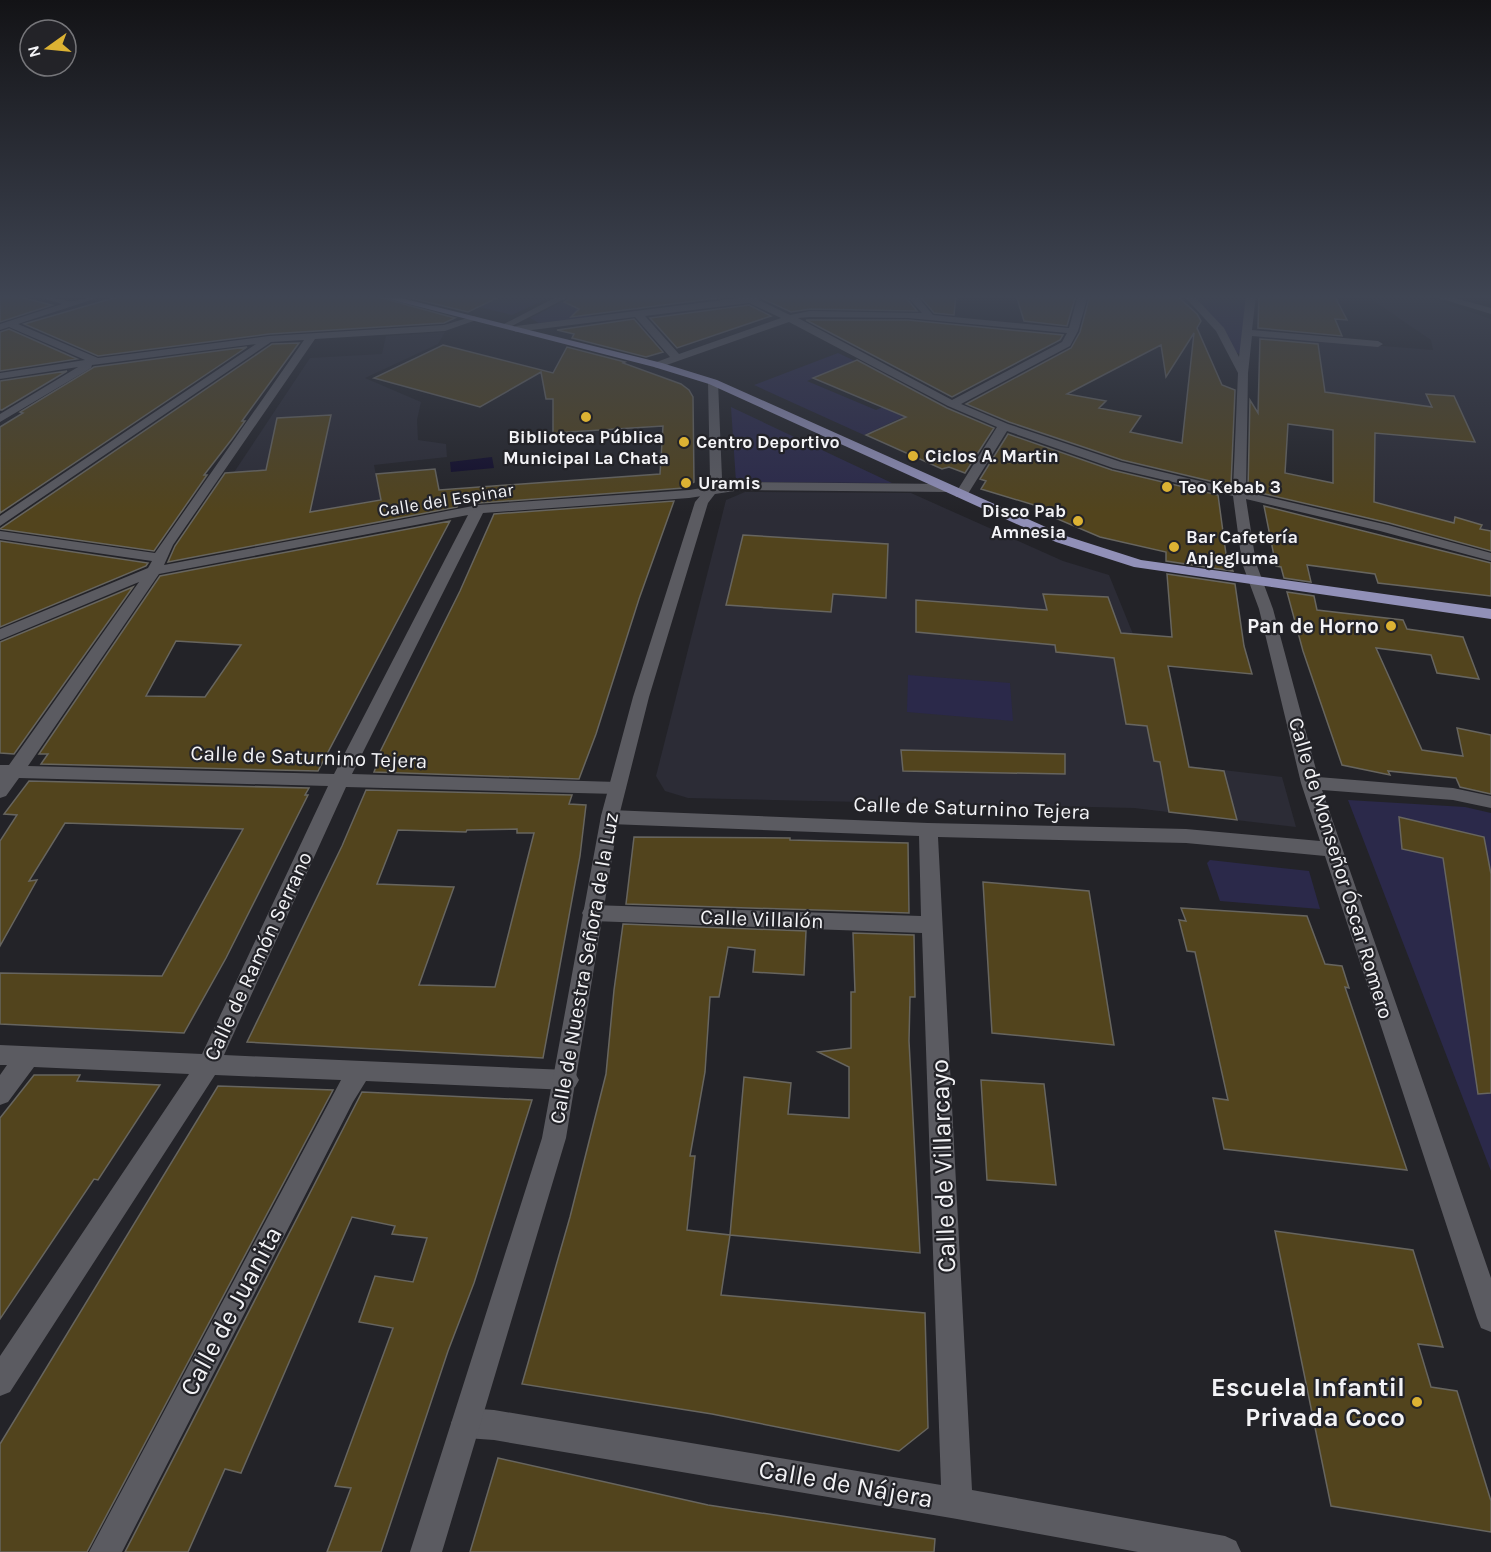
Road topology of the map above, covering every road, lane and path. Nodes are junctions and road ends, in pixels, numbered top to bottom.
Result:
1 (55, 367) edge
2 (86, 367) edge
3 (227, 367) edge
4 (290, 367) edge
5 (666, 367) edge
6 (883, 367) edge
7 (1021, 367) edge
8 (1240, 367) edge
9 (1244, 367) edge
10 (1243, 373) junction
11 (0, 376) edge
12 (713, 382) junction
13 (952, 404) junction
14 (0, 419) edge
15 (1004, 426) junction
16 (712, 490) junction
17 (955, 491) junction
18 (1239, 495) junction
19 (478, 510) junction
20 (0, 522) edge
21 (0, 535) edge
22 (1491, 557) edge
23 (157, 564) junction
24 (1258, 582) junction
25 (1491, 614) edge
26 (0, 635) edge
27 (7, 771) edge
28 (340, 780) junction
29 (1310, 783) junction
30 (617, 788) junction
31 (0, 792) edge
32 (1491, 802) edge
33 (610, 817) junction
34 (928, 830) junction
35 (1332, 849) junction
36 (592, 913) junction
37 (933, 925) junction
38 (0, 1055) edge
39 (28, 1056) junction
40 (208, 1065) junction
41 (360, 1071) junction
42 (567, 1080) junction
43 (0, 1094) edge
44 (1491, 1318) edge
45 (0, 1382) edge
46 (466, 1423) junction
47 (957, 1503) junction
48 (105, 1552) edge
49 (426, 1552) edge
50 (1225, 1552) edge

1 - 11 street
2 - 14 street
3 - 20 street
4 - 23 street
5 - 12 main road
6 - 13 street
7 - 13 street
8 - 10 street
9 - 10 street, Calle de Monseñor Óscar Romero
10 - 18 street, Calle de Monseñor Óscar Romero
12 - 16 street, Calle de Nuestra Señora de la Luz
12 - 17 main road
13 - 15 street
15 - 17 street
15 - 18 street
16 - 17 street, Calle del Espinar
16 - 19 street, Calle del Espinar
16 - 30 street, Calle de Nuestra Señora de la Luz
17 - 24 main road
18 - 22 street
18 - 24 street, Calle de Monseñor Óscar Romero
19 - 23 street, Calle del Espinar
19 - 28 street, Calle de Ramón Serrano
21 - 23 street
23 - 26 street, Calle del Espinar
23 - 27 street
24 - 25 main road
24 - 29 street, Calle de Monseñor Óscar Romero
27 - 28 street, Calle de Saturnino Tejera
27 - 31 street
28 - 30 street, Calle de Saturnino Tejera
28 - 40 street, Calle de Ramón Serrano
29 - 32 street
29 - 35 street, Calle de Monseñor Óscar Romero
30 - 33 street, Calle de Nuestra Señora de la Luz
33 - 34 street, Calle de Saturnino Tejera
33 - 36 street, Calle de Nuestra Señora de la Luz
34 - 35 street, Calle de Saturnino Tejera
34 - 37 street, Calle de Villarcayo
35 - 44 street, Calle de Monseñor Óscar Romero
36 - 37 street, Calle Villalón
36 - 42 street, Calle de Nuestra Señora de la Luz
37 - 47 street, Calle de Villarcayo
38 - 39 street
39 - 40 street
39 - 43 street
40 - 41 street
40 - 45 street, Calle de Ramón Serrano
41 - 42 street
41 - 48 street, Calle de Juanita
42 - 46 street, Calle de Nuestra Señora de la Luz
46 - 47 street, Calle de Nájera
46 - 49 street, Calle de Nuestra Señora de la Luz
47 - 50 street, Calle de Nájera

